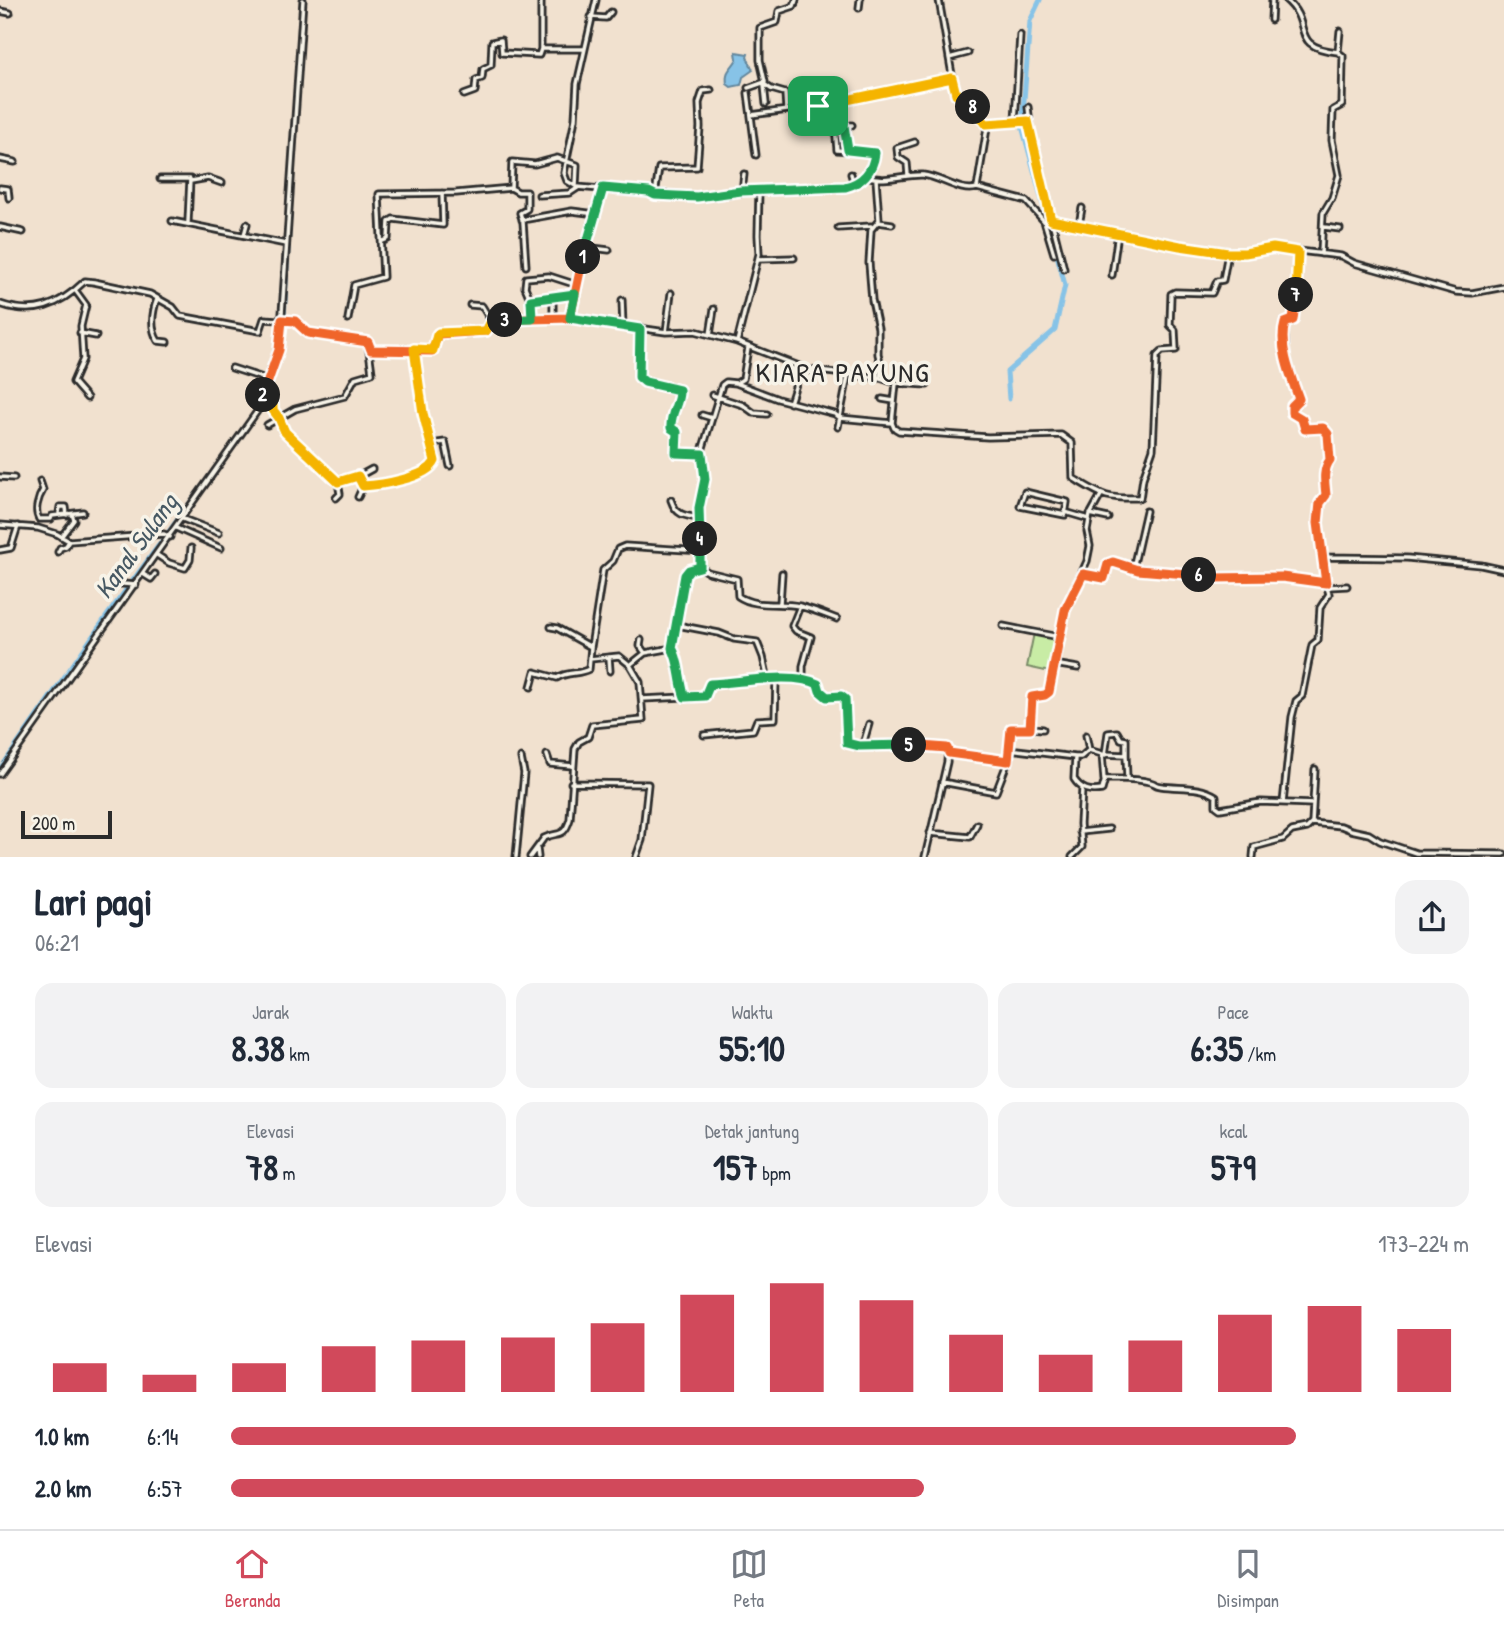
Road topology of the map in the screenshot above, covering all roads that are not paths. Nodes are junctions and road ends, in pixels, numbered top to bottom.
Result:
1 (303, 0) edge
2 (541, 0) edge
3 (596, 0) edge
4 (796, 0) edge
5 (860, 0) edge
6 (939, 0) edge
7 (1272, 0) edge
8 (1286, 0) edge
9 (859, 8) dead end
10 (0, 11) edge
11 (611, 12) dead end
12 (10, 13) dead end
13 (591, 17) junction
14 (604, 18) junction
15 (1271, 20) dead end
16 (604, 24) dead end
17 (1340, 31) dead end
18 (1020, 36) dead end
19 (541, 49) junction
20 (584, 49) junction
21 (1338, 51) junction
22 (968, 53) dead end
23 (949, 58) junction
24 (952, 78) junction
25 (764, 84) junction
26 (711, 90) dead end
27 (464, 95) dead end
28 (841, 101) junction
29 (766, 104) dead end
30 (818, 106) junction
31 (1028, 107) dead end
32 (786, 109) junction
33 (751, 115) junction
34 (1014, 121) junction
35 (1025, 121) junction
36 (986, 124) junction
37 (835, 125) junction
38 (852, 125) dead end
39 (843, 126) junction
40 (915, 142) dead end
41 (848, 150) junction
42 (756, 155) dead end
43 (0, 159) edge
44 (567, 161) junction
45 (15, 162) dead end
46 (744, 174) dead end
47 (851, 174) dead end
48 (867, 176) junction
49 (909, 176) junction
50 (160, 179) dead end
51 (876, 179) junction
52 (191, 181) junction
53 (222, 183) dead end
54 (854, 184) junction
55 (577, 186) junction
56 (0, 188) edge
57 (511, 188) junction
58 (603, 188) junction
59 (977, 188) junction
60 (759, 191) junction
61 (442, 192) junction
62 (742, 192) junction
63 (539, 195) dead end
64 (655, 195) junction
65 (9, 198) dead end
66 (1082, 208) dead end
67 (596, 214) junction
68 (522, 220) junction
69 (172, 221) dead end
70 (1047, 221) junction
71 (188, 222) junction
72 (878, 222) junction
73 (247, 224) dead end
74 (892, 224) dead end
75 (1079, 225) junction
76 (873, 226) junction
77 (0, 227) edge
78 (1324, 227) junction
79 (838, 228) dead end
80 (1340, 229) dead end
81 (23, 232) dead end
82 (1118, 233) junction
83 (244, 235) junction
84 (382, 239) junction
85 (286, 244) junction
86 (585, 247) junction
87 (609, 250) dead end
88 (1298, 252) junction
89 (1228, 253) junction
90 (1054, 254) dead end
91 (1321, 254) junction
92 (794, 258) dead end
93 (758, 259) junction
94 (526, 266) dead end
95 (1064, 268) dead end
96 (1112, 275) dead end
97 (577, 285) junction
98 (1504, 287) edge
99 (75, 290) junction
100 (671, 293) dead end
101 (575, 294) junction
102 (553, 297) junction
103 (158, 299) junction
104 (531, 300) junction
105 (621, 300) dead end
106 (0, 304) edge
107 (470, 305) dead end
108 (714, 309) dead end
109 (553, 317) junction
110 (570, 318) junction
111 (348, 319) dead end
112 (532, 319) junction
113 (284, 320) junction
114 (491, 321) junction
115 (623, 327) junction
116 (640, 329) junction
117 (666, 332) junction
118 (80, 333) junction
119 (710, 335) junction
120 (96, 336) dead end
121 (167, 342) dead end
122 (737, 342) junction
123 (748, 347) junction
124 (414, 349) junction
125 (371, 350) junction
126 (232, 368) dead end
127 (802, 368) junction
128 (848, 376) junction
129 (880, 378) junction
130 (269, 380) junction
131 (736, 383) junction
132 (896, 383) junction
133 (927, 385) dead end
134 (712, 395) dead end
135 (87, 398) dead end
136 (718, 398) junction
137 (882, 399) dead end
138 (895, 401) junction
139 (262, 402) junction
140 (790, 403) junction
141 (767, 414) dead end
142 (702, 415) dead end
143 (279, 418) junction
144 (712, 418) junction
145 (840, 418) junction
146 (892, 423) junction
147 (267, 425) dead end
148 (838, 427) dead end
149 (431, 444) junction
150 (702, 454) junction
151 (450, 466) dead end
152 (372, 468) dead end
153 (358, 476) junction
154 (0, 477) edge
155 (15, 478) dead end
156 (40, 481) dead end
157 (338, 482) junction
158 (363, 486) junction
159 (1101, 495) junction
160 (358, 497) dead end
161 (336, 498) dead end
162 (670, 500) dead end
163 (1146, 511) dead end
164 (83, 512) dead end
165 (1065, 512) junction
166 (1091, 513) junction
167 (59, 514) junction
168 (70, 515) junction
169 (699, 517) junction
170 (1108, 517) dead end
171 (39, 519) junction
172 (183, 519) junction
173 (1089, 519) junction
174 (0, 525) edge
175 (18, 526) junction
176 (37, 528) junction
177 (176, 528) junction
178 (219, 533) dead end
179 (167, 536) junction
180 (61, 537) junction
181 (69, 541) junction
182 (191, 548) dead end
183 (221, 548) dead end
184 (0, 550) edge
185 (58, 552) dead end
186 (702, 552) junction
187 (157, 555) junction
188 (1324, 557) junction
189 (700, 567) junction
190 (1133, 568) junction
191 (1504, 570) edge
192 (782, 573) dead end
193 (143, 574) junction
194 (155, 574) dead end
195 (1083, 574) junction
196 (110, 583) dead end
197 (132, 584) junction
198 (1327, 585) junction
199 (1347, 586) dead end
200 (780, 603) junction
201 (800, 606) junction
202 (837, 619) dead end
203 (677, 625) junction
204 (1003, 626) dead end
205 (551, 627) dead end
206 (1060, 637) junction
207 (640, 640) dead end
208 (592, 647) junction
209 (672, 648) junction
210 (645, 653) junction
211 (609, 657) junction
212 (590, 659) junction
213 (1054, 664) junction
214 (630, 665) junction
215 (1078, 668) dead end
216 (610, 671) dead end
217 (776, 679) junction
218 (803, 679) junction
219 (768, 680) junction
220 (531, 687) dead end
221 (685, 697) junction
222 (642, 699) junction
223 (869, 724) dead end
224 (1030, 727) junction
225 (1043, 729) dead end
226 (704, 735) dead end
227 (1086, 735) dead end
228 (859, 746) junction
229 (1009, 749) junction
230 (1089, 750) junction
231 (949, 753) junction
232 (1104, 754) junction
233 (547, 755) dead end
234 (1126, 755) junction
235 (1075, 757) junction
236 (521, 758) dead end
237 (1008, 761) junction
238 (573, 766) junction
239 (1315, 769) dead end
240 (0, 774) edge
241 (1127, 778) junction
242 (1104, 780) junction
243 (942, 782) junction
244 (571, 783) junction
245 (1082, 789) junction
246 (1283, 803) junction
247 (1313, 804) junction
248 (1312, 823) junction
249 (977, 824) dead end
250 (1109, 829) dead end
251 (1080, 832) junction
252 (930, 833) junction
253 (537, 849) junction
254 (1504, 854) edge
255 (516, 857) edge
256 (530, 857) edge
257 (538, 857) edge
258 (636, 857) edge
259 (925, 857) edge
260 (1072, 857) edge
261 (1253, 857) edge

1 - 85 street
2 - 19 street
3 - 13 street
4 - 25 street
5 - 9 street
6 - 23 street
7 - 15 street
8 - 21 street
10 - 12 street
11 - 14 street
13 - 14 street
13 - 20 street
14 - 16 street
17 - 21 street
18 - 34 street
19 - 20 street
19 - 27 street
20 - 44 street
21 - 78 street
22 - 23 street
23 - 24 street
24 - 28 street
24 - 36 street
25 - 29 street
25 - 32 street
25 - 33 street
26 - 64 street
28 - 30 street
28 - 39 street
30 - 32 street
30 - 37 street
31 - 35 street
32 - 33 street
33 - 42 street
34 - 35 street
34 - 36 street
35 - 70 street
36 - 59 street
37 - 39 street
37 - 41 street
38 - 39 street
39 - 41 street
40 - 49 street
41 - 48 street
43 - 45 street
44 - 55 street
44 - 55 street
44 - 57 street
46 - 62 street
47 - 54 street
48 - 51 street
48 - 54 street
49 - 51 street
49 - 59 street
50 - 52 street
51 - 72 street
52 - 53 street
52 - 71 street
54 - 60 street
55 - 58 street
55 - 63 street
56 - 65 street
57 - 61 street
57 - 68 street
58 - 64 street
58 - 67 street
59 - 70 street
60 - 62 street
60 - 93 street
61 - 84 street
61 - 84 street
62 - 64 street
66 - 75 street
67 - 68 street
67 - 86 street
68 - 94 street
69 - 71 street
70 - 75 street
70 - 90 street
70 - 95 street
71 - 83 street
72 - 74 street
72 - 76 street
73 - 83 street
75 - 82 street
76 - 79 street
76 - 129 street
77 - 81 street
78 - 80 street
78 - 91 street
82 - 89 street
82 - 96 street
83 - 85 street
84 - 111 street
85 - 113 street
86 - 87 street
86 - 97 street
88 - 89 street
88 - 91 street
88 - 188 street
89 - 159 street
91 - 98 street
92 - 93 street
93 - 122 street
97 - 101 street
97 - 104 street
99 - 103 street
99 - 106 street
99 - 118 street
100 - 117 street
101 - 102 street
101 - 110 street
102 - 104 street
102 - 109 street
103 - 113 street
103 - 121 street
104 - 112 street
105 - 115 street
107 - 114 street
108 - 119 street
109 - 110 street
109 - 112 street
110 - 115 street
112 - 114 street
113 - 125 street
113 - 130 street
114 - 124 street
115 - 116 street
116 - 117 street
116 - 150 street
117 - 119 street
118 - 120 street
118 - 135 street
119 - 122 street
122 - 123 street
123 - 127 street
123 - 131 street
124 - 125 street
124 - 149 street
125 - 143 street
126 - 130 street
127 - 128 street
127 - 140 street
128 - 129 street
128 - 145 street
129 - 132 street
130 - 139 street
131 - 136 street
131 - 140 street
132 - 133 street
132 - 138 street
134 - 136 street
136 - 141 street
136 - 144 street
137 - 138 street
138 - 146 street
139 - 143 street
139 - 172 street
140 - 145 street
142 - 144 street
143 - 147 street
143 - 157 street
144 - 150 street
145 - 146 street
145 - 148 street
146 - 159 street
149 - 151 street
149 - 158 street
150 - 169 street
152 - 153 street
153 - 157 street
153 - 158 street
154 - 155 street
156 - 171 street
157 - 161 street
158 - 160 street
159 - 166 street
162 - 169 street
163 - 190 street
164 - 168 street
165 - 165 street
165 - 173 street
166 - 170 street
166 - 173 street
167 - 168 street
167 - 168 street
167 - 171 street
168 - 180 street
169 - 186 street
171 - 176 street
172 - 177 street
172 - 178 street
173 - 195 street
174 - 175 street
175 - 176 street
175 - 184 street
176 - 180 street
177 - 179 street
177 - 183 street
179 - 181 street
179 - 187 street
180 - 181 street
181 - 185 street
182 - 187 street
186 - 189 street
186 - 208 street
187 - 193 street
188 - 191 street
188 - 198 street
189 - 200 street
189 - 203 street
190 - 195 street
190 - 198 street
192 - 200 street
193 - 194 street
193 - 197 street
195 - 206 street
196 - 197 street
197 - 240 street
198 - 199 street
198 - 246 street
200 - 201 street
201 - 202 street
201 - 218 street
203 - 209 street
203 - 219 street
204 - 206 street
205 - 208 street
206 - 213 street
207 - 210 street
208 - 212 street
209 - 210 street
209 - 221 street
210 - 214 street
211 - 212 street
211 - 214 street
211 - 216 street
212 - 220 street
213 - 215 street
213 - 224 street
214 - 222 street
217 - 218 street
217 - 219 street
217 - 226 street
218 - 228 street
219 - 221 street
221 - 222 street
222 - 238 street
223 - 228 street
224 - 225 street
224 - 229 street
227 - 230 street
228 - 231 street
229 - 235 street
229 - 237 street
230 - 232 street
230 - 235 street
231 - 237 street
231 - 243 street
232 - 234 street
232 - 234 street
232 - 242 street
233 - 238 street
234 - 241 street
235 - 245 street
236 - 255 street
237 - 243 street
238 - 244 street
239 - 247 street
241 - 242 street
241 - 246 street
242 - 245 street
243 - 252 street
244 - 253 street
244 - 258 street
245 - 251 street
246 - 247 street
247 - 248 street
248 - 254 street
248 - 261 street
249 - 252 street
250 - 251 street
251 - 260 street
252 - 259 street
253 - 256 street
253 - 257 street

